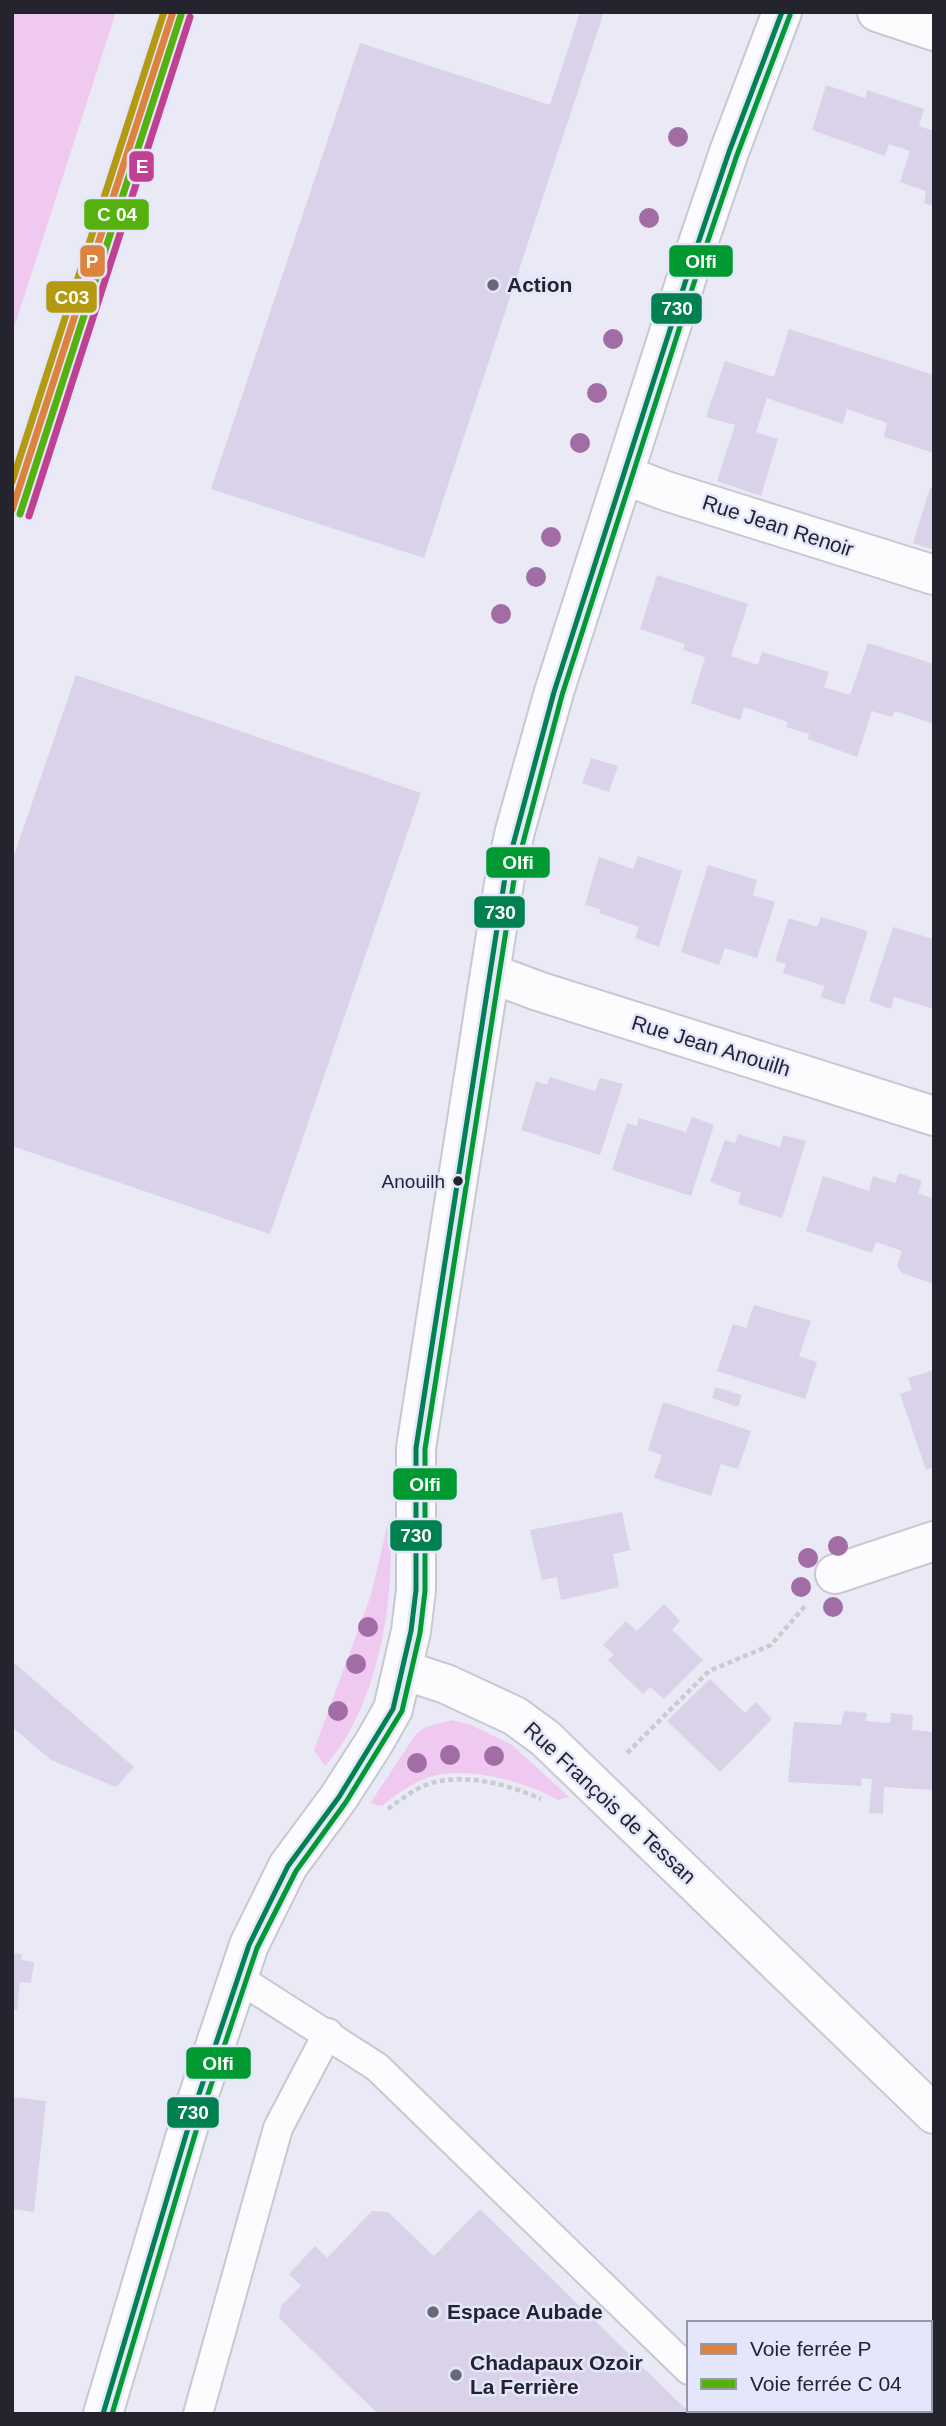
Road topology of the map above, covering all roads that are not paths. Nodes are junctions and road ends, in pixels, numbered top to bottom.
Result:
1 (782, 12) edge
2 (877, 12) edge
3 (934, 31) edge
4 (624, 475) junction
5 (934, 575) edge
6 (490, 973) junction
7 (934, 1116) edge
8 (934, 1541) edge
9 (835, 1574) road end
10 (402, 1670) junction
11 (239, 1978) junction
12 (328, 2033) junction
13 (934, 2114) edge
14 (687, 2368) edge
15 (103, 2414) edge
16 (198, 2414) edge

1 - 4 street
2 - 3 street
4 - 5 street, Rue Jean Renoir
4 - 6 street
6 - 7 street, Rue Jean Anouilh
6 - 10 street
8 - 9 street
10 - 11 street
10 - 13 street, Rue François de Tessan
11 - 12 lane
11 - 15 street
12 - 14 lane
12 - 16 lane

